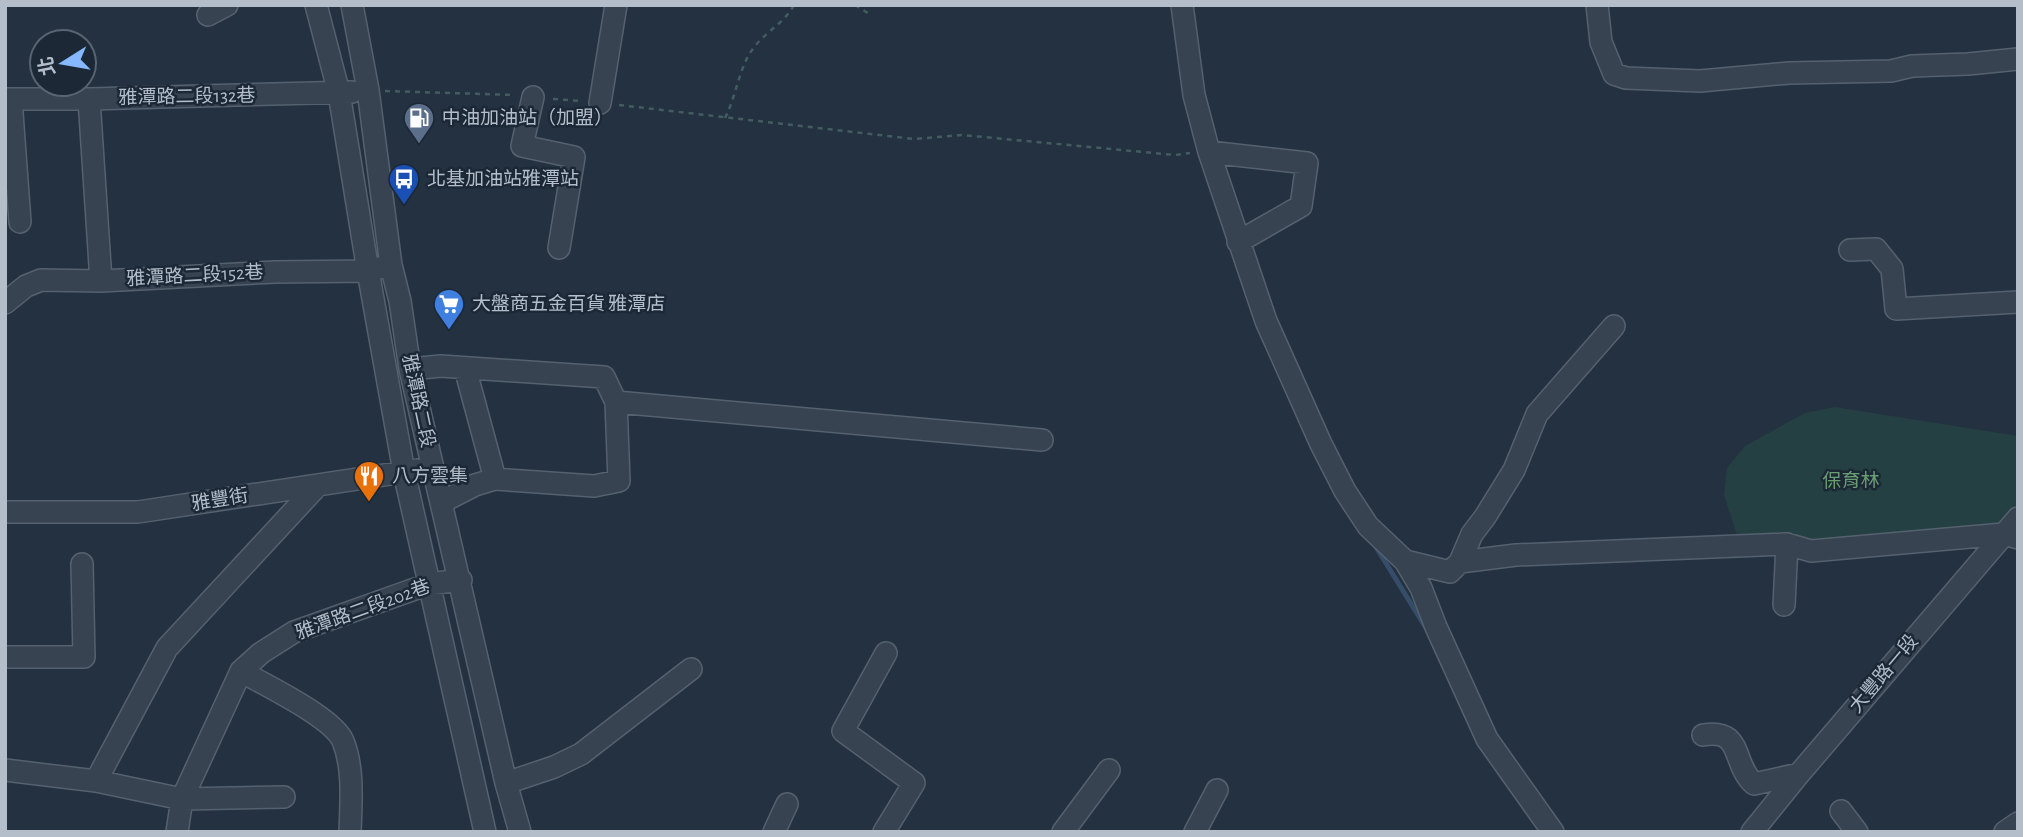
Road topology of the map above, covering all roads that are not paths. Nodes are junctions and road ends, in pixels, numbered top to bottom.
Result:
1 (227, 5) edge
2 (316, 5) edge
3 (352, 5) edge
4 (616, 5) edge
5 (1182, 5) edge
6 (1597, 5) edge
7 (208, 15) dead end
8 (2018, 59) edge
9 (368, 90) junction
10 (339, 93) junction
11 (533, 97) road end
12 (8, 99) edge
13 (89, 99) junction
14 (600, 103) road end
15 (1209, 152) junction
16 (20, 222) dead end
17 (1238, 242) junction
18 (559, 248) dead end
19 (1850, 250) dead end
20 (391, 265) junction
21 (368, 271) junction
22 (101, 281) junction
23 (5, 303) edge
24 (2018, 303) edge
25 (1614, 326) dead end
26 (465, 368) junction
27 (410, 369) junction
28 (616, 402) junction
29 (1042, 440) dead end
30 (433, 469) junction
31 (404, 472) junction
32 (495, 479) junction
33 (318, 485) junction
34 (442, 502) junction
35 (5, 512) edge
36 (2013, 530) edge
37 (1787, 544) junction
38 (1405, 561) junction
39 (1460, 562) junction
40 (82, 564) dead end
41 (461, 580) junction
42 (429, 584) junction
43 (1784, 605) dead end
44 (886, 653) dead end
45 (5, 657) edge
46 (691, 670) dead end
47 (241, 671) junction
48 (1703, 735) dead end
49 (5, 770) edge
50 (1109, 770) dead end
51 (1799, 774) junction
52 (96, 781) junction
53 (506, 783) junction
54 (1217, 790) dead end
55 (284, 797) dead end
56 (182, 799) junction
57 (787, 804) dead end
58 (1841, 810) dead end
59 (2018, 823) edge
60 (177, 832) edge
61 (350, 832) edge
62 (485, 832) edge
63 (520, 832) edge
64 (774, 832) edge
65 (884, 832) edge
66 (1063, 832) edge
67 (1195, 832) edge
68 (1553, 832) edge
69 (1752, 832) edge
70 (1857, 832) edge
71 (2005, 832) edge

1 - 7 street
2 - 10 street, 雅潭路二段
3 - 9 street, 雅潭路二段
4 - 14 street
5 - 15 street
6 - 8 street
9 - 10 street, 雅潭路二段132巷
9 - 20 street, 雅潭路二段
10 - 13 street, 雅潭路二段132巷
10 - 21 street, 雅潭路二段
11 - 18 street
12 - 13 street, 雅潭路二段132巷
12 - 16 street
13 - 22 street
15 - 17 street
15 - 17 street
17 - 38 street
19 - 24 street
20 - 21 street, 雅潭路二段152巷
20 - 27 street, 雅潭路二段
21 - 22 street, 雅潭路二段152巷
21 - 31 street, 雅潭路二段
22 - 23 street, 雅潭路二段152巷
25 - 39 street
26 - 27 street
26 - 28 street
26 - 32 street
27 - 30 street, 雅潭路二段
28 - 29 street
28 - 32 street
30 - 31 street, 雅豐街
30 - 34 street, 雅潭路二段
31 - 33 street, 雅豐街
31 - 42 street, 雅潭路二段
32 - 34 street
33 - 35 street, 雅豐街
33 - 52 street
34 - 41 street, 雅潭路二段
36 - 37 street
36 - 51 street, 大豐路一段
37 - 39 street
37 - 43 street
38 - 39 street
38 - 68 street
40 - 45 street
41 - 42 street, 雅潭路二段202巷
41 - 53 street, 雅潭路二段
42 - 47 street, 雅潭路二段202巷
42 - 62 street, 雅潭路二段
44 - 65 street
46 - 53 street
47 - 56 street, 雅潭路二段202巷
47 - 61 street
48 - 51 street
49 - 52 street
50 - 66 street
51 - 69 street, 大豐路一段
52 - 56 street
53 - 63 street, 雅潭路二段
54 - 67 street
55 - 56 street
56 - 60 street, 雅潭路二段202巷
57 - 64 street
58 - 70 street
59 - 71 street

